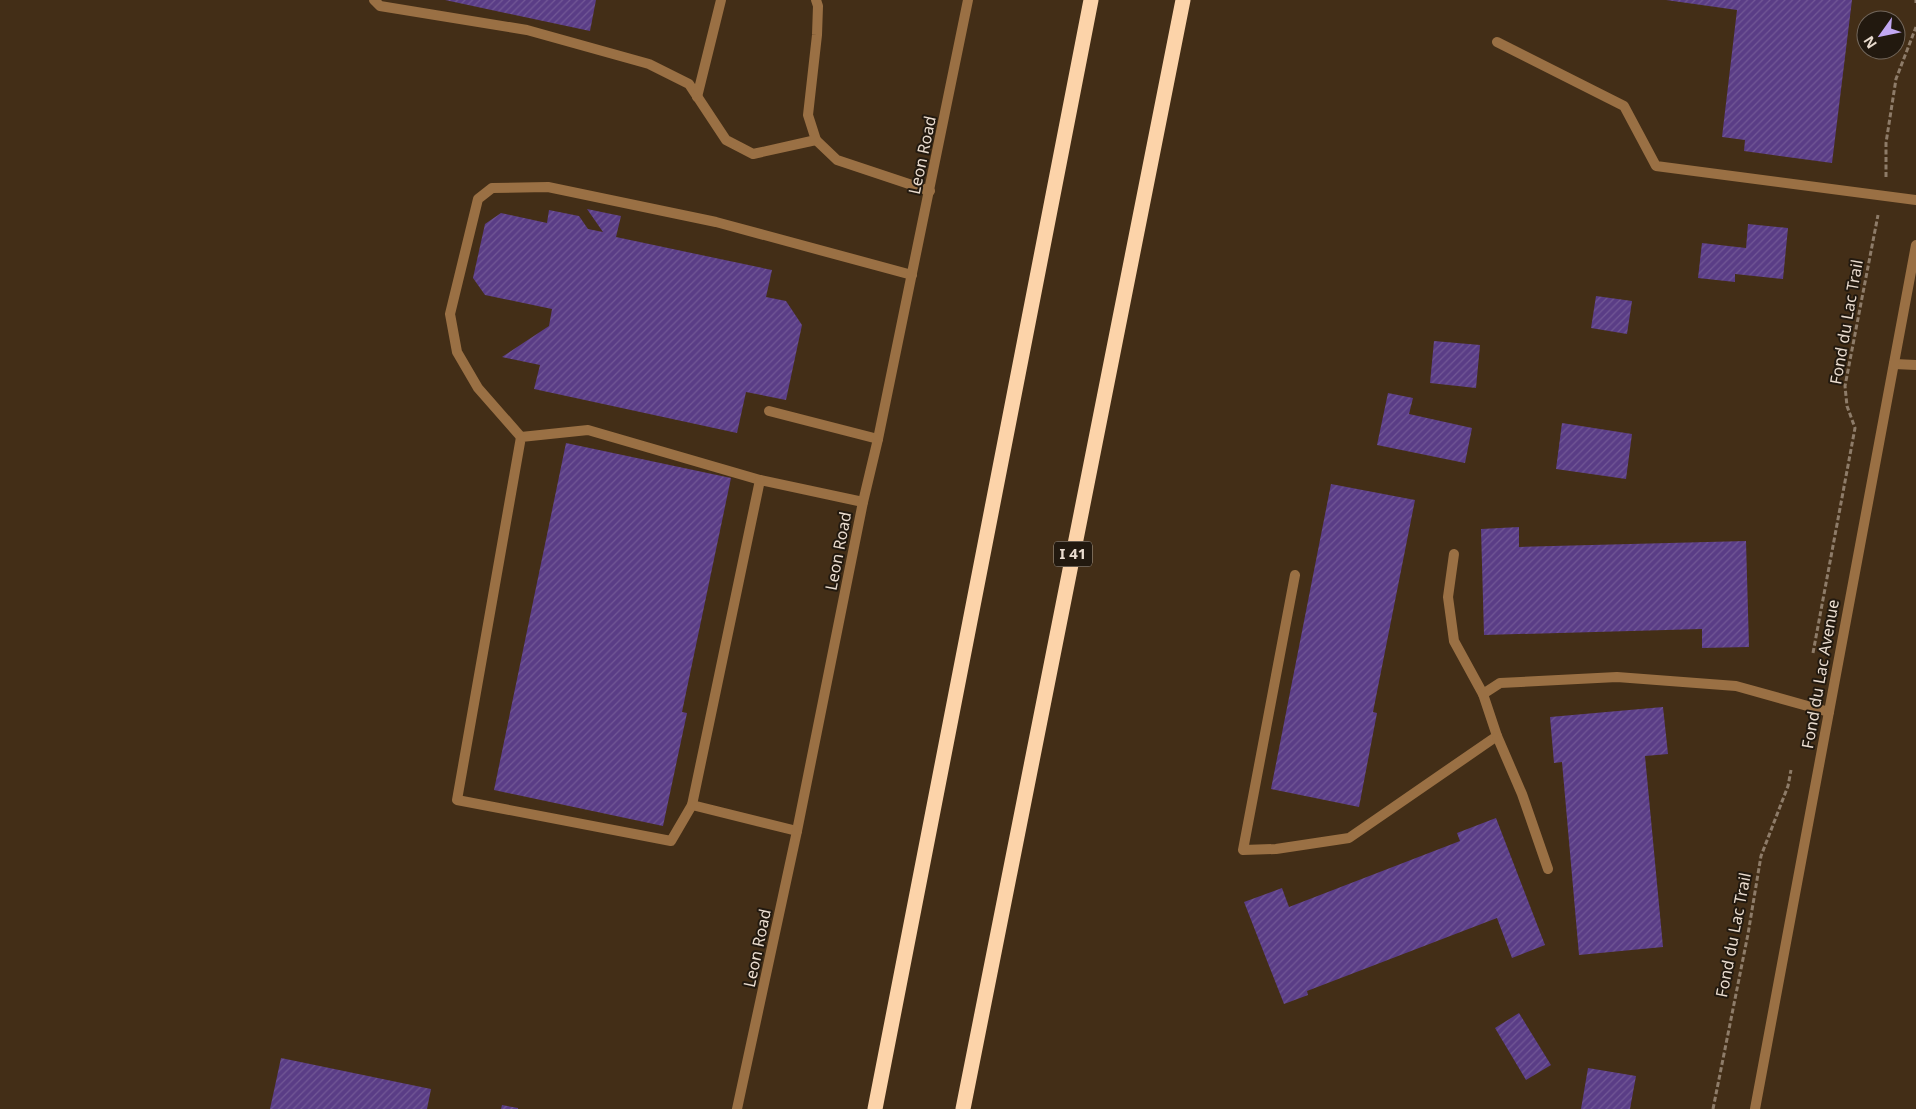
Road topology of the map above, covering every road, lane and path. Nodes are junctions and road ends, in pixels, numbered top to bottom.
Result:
1 (374, 0) edge
2 (721, 0) edge
3 (816, 0) edge
4 (968, 0) edge
5 (1091, 0) edge
6 (1183, 0) edge
7 (1916, 28) edge
8 (1497, 42) dead end
9 (697, 97) junction
10 (816, 140) junction
11 (930, 191) junction
12 (1882, 196) junction
13 (1916, 200) edge
14 (1916, 245) edge
15 (912, 275) junction
16 (1894, 364) junction
17 (1916, 366) edge
18 (769, 411) dead end
19 (521, 436) junction
20 (878, 439) junction
21 (760, 480) junction
22 (863, 502) junction
23 (1454, 554) dead end
24 (1295, 575) dead end
25 (1813, 652) dead end
26 (1483, 694) junction
27 (1829, 712) junction
28 (1497, 736) junction
29 (1791, 770) dead end
30 (692, 805) junction
31 (797, 831) junction
32 (1548, 869) dead end
33 (738, 1109) edge
34 (874, 1109) edge
35 (963, 1109) edge
36 (1713, 1109) edge
37 (1755, 1109) edge

1 - 9 street
2 - 9 street
3 - 10 street
4 - 11 street, Leon Road
5 - 34 highway
6 - 35 highway, I 41
7 - 12 path, Fond du Lac Trail
8 - 12 street
9 - 10 street
10 - 11 street
11 - 15 street, Leon Road
12 - 13 street
12 - 25 path, Fond du Lac Trail
14 - 16 street, Fond du Lac Avenue
15 - 19 street
15 - 20 street, Leon Road
16 - 17 street
16 - 27 street, Fond du Lac Avenue
18 - 20 street
19 - 21 street
19 - 30 street
20 - 22 street, Leon Road
21 - 22 street
21 - 30 street
22 - 31 street, Leon Road
23 - 26 street
24 - 28 street
26 - 27 street
26 - 28 street
27 - 37 street, Fond du Lac Avenue
28 - 32 street
29 - 36 path, Fond du Lac Trail
30 - 31 street
31 - 33 street, Leon Road

